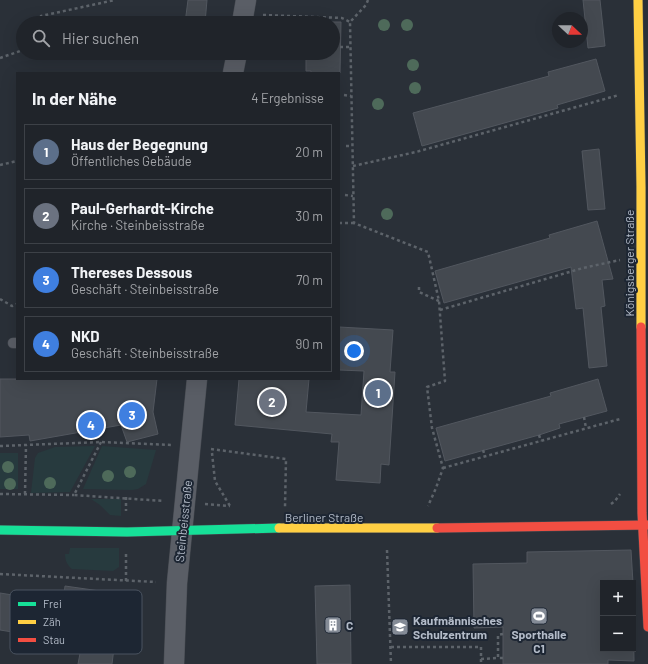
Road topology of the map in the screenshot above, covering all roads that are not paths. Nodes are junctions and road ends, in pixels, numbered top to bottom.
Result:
1 (638, 0) edge
2 (236, 60) edge
3 (233, 72) edge
4 (197, 380) edge
5 (645, 525) edge
6 (0, 530) edge
7 (182, 530) junction
8 (648, 626) edge
9 (174, 664) edge

1 - 5 street, Königsberger Straße
2 - 3 street
4 - 7 street, Steinbeisstraße
5 - 7 street, Berliner Straße
5 - 8 street, Königsberger Straße
6 - 7 street, Berliner Straße
7 - 9 street, Steinbeisstraße

